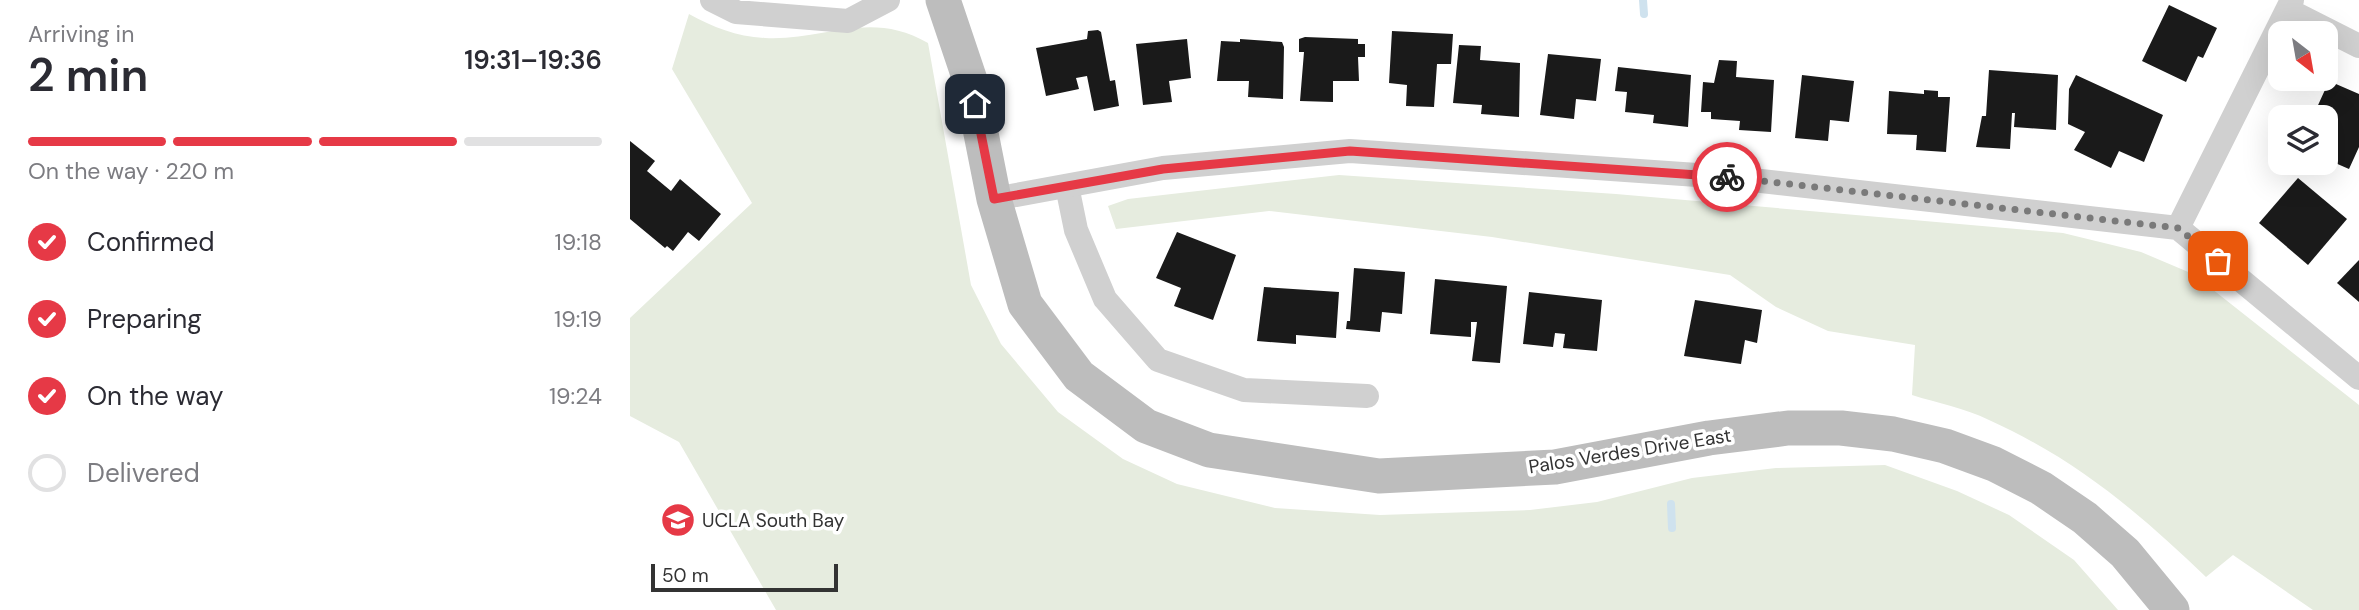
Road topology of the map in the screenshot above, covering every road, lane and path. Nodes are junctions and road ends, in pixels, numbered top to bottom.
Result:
1 (712, 0) edge
2 (888, 0) edge
3 (943, 0) edge
4 (2290, 5) edge
5 (2359, 46) edge
6 (1067, 186) junction
7 (994, 199) junction
8 (2178, 228) junction
9 (2359, 378) edge
10 (1367, 396) dead end
11 (2172, 610) edge

1 - 2 street
3 - 7 street, Palos Verdes Drive East
4 - 5 street
4 - 8 street
6 - 7 street
6 - 8 street
6 - 10 street
7 - 11 street, Palos Verdes Drive East
8 - 9 street

